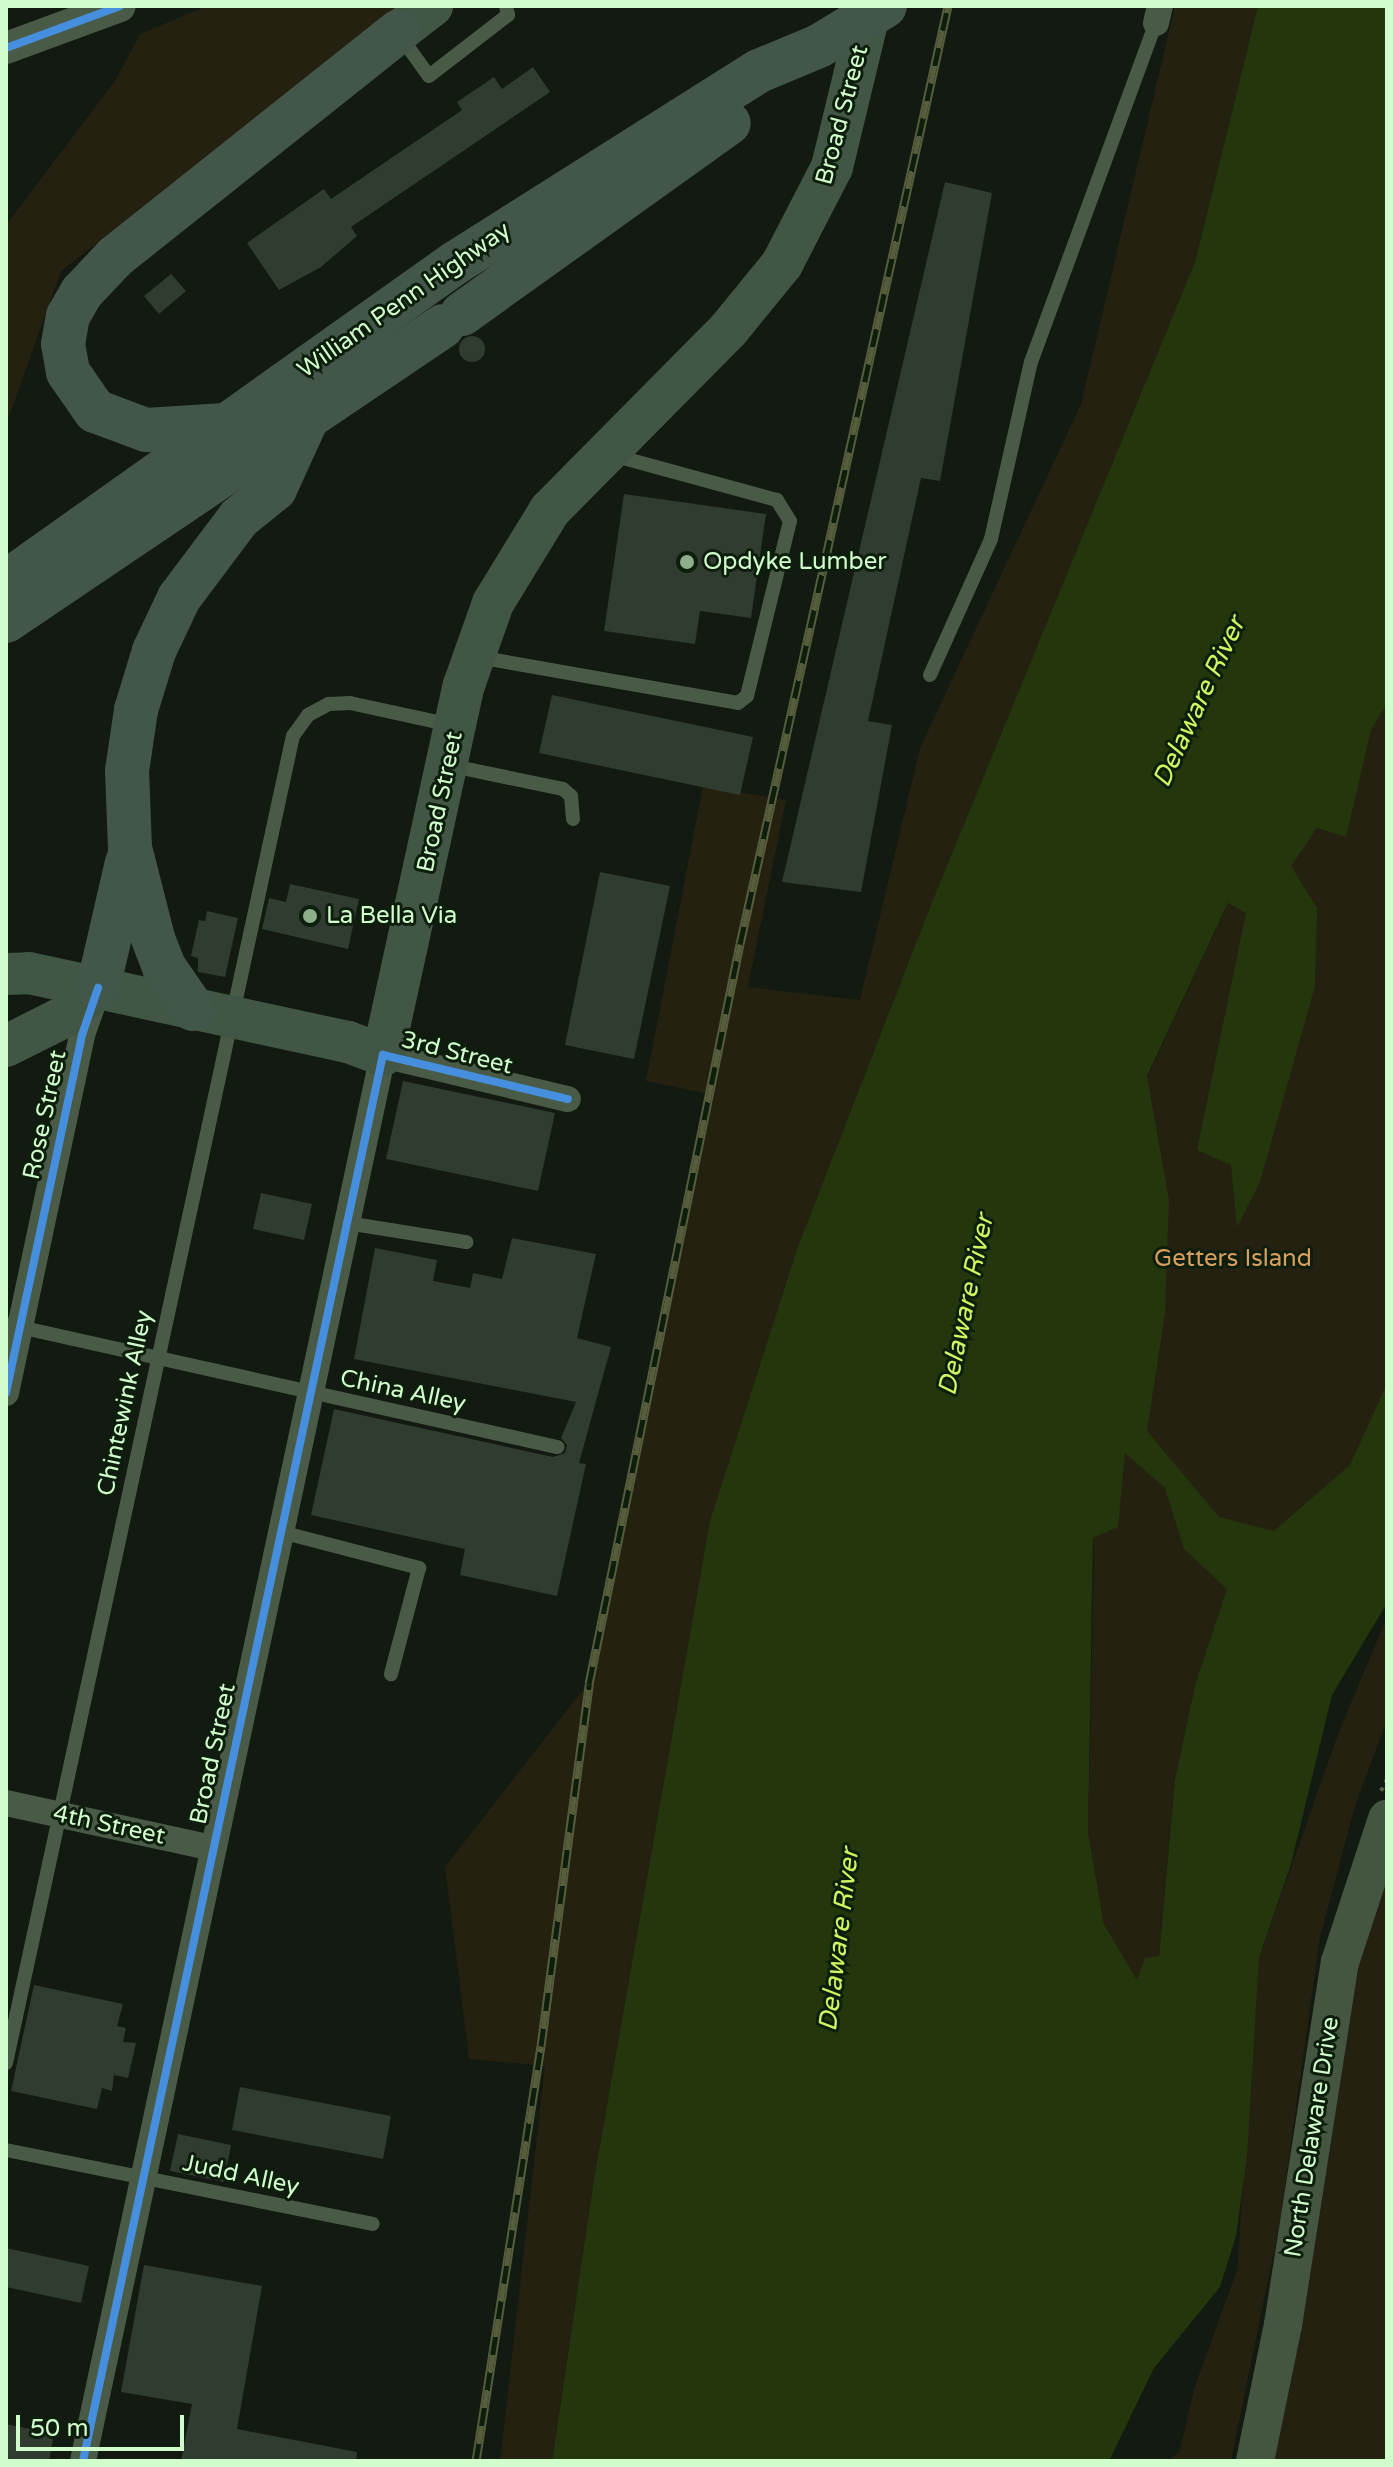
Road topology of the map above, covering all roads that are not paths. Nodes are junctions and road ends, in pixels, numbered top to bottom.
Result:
1 (120, 6) edge
2 (432, 6) edge
3 (506, 6) edge
4 (871, 6) edge
5 (885, 6) edge
6 (78, 14) edge
7 (1158, 15) edge
8 (398, 32) junction
9 (819, 46) junction
10 (6, 48) edge
11 (309, 414) junction
12 (225, 425) junction
13 (605, 453) junction
14 (6, 582) edge
15 (6, 621) edge
16 (473, 656) junction
17 (930, 675) dead end
18 (452, 745) junction
19 (573, 819) dead end
20 (130, 848) junction
21 (6, 974) edge
22 (98, 988) junction
23 (213, 1013) junction
24 (6, 1046) edge
25 (383, 1055) junction
26 (568, 1099) dead end
27 (347, 1223) junction
28 (466, 1242) dead end
29 (13, 1325) edge
30 (156, 1356) junction
31 (6, 1393) edge
32 (310, 1394) junction
33 (557, 1447) dead end
34 (281, 1532) junction
35 (391, 1674) dead end
36 (6, 1803) edge
37 (58, 1814) junction
38 (1387, 1819) edge
39 (213, 1848) junction
40 (6, 2063) edge
41 (6, 2150) edge
42 (142, 2176) junction
43 (373, 2224) dead end
44 (83, 2461) edge
45 (1255, 2461) edge

1 - 6 street
2 - 8 main road
3 - 8 lane
4 - 13 main road, Broad Street
5 - 9 highway, William Penn Highway
6 - 10 street
7 - 17 lane
8 - 12 highway
9 - 11 highway, William Penn Highway
9 - 12 highway, William Penn Highway
11 - 15 highway, William Penn Highway
11 - 20 highway
12 - 14 highway, William Penn Highway
13 - 16 main road, Broad Street
13 - 16 lane
16 - 18 main road, Broad Street
18 - 19 lane, Chintewink Alley
18 - 23 lane, Chintewink Alley
18 - 25 main road, Broad Street
20 - 22 highway
20 - 23 highway
21 - 22 main road, 3rd Street
22 - 23 main road, 3rd Street
22 - 24 main road
22 - 29 street, Rose Street
23 - 25 main road, 3rd Street
23 - 30 lane, Chintewink Alley
25 - 26 street, 3rd Street
25 - 27 street, Broad Street
27 - 28 lane
27 - 32 street, Broad Street
29 - 30 lane, China Alley
29 - 31 street, Rose Street
30 - 32 lane, China Alley
30 - 37 lane, Chintewink Alley
32 - 33 lane, China Alley
32 - 34 street, Broad Street
34 - 35 lane
34 - 39 street, Broad Street
36 - 37 street, 4th Street
37 - 39 street, 4th Street
37 - 40 lane, Chintewink Alley
38 - 45 main road, North Delaware Drive
39 - 42 street, Broad Street
41 - 42 lane, Judd Alley
42 - 43 lane, Judd Alley
42 - 44 street, Broad Street

